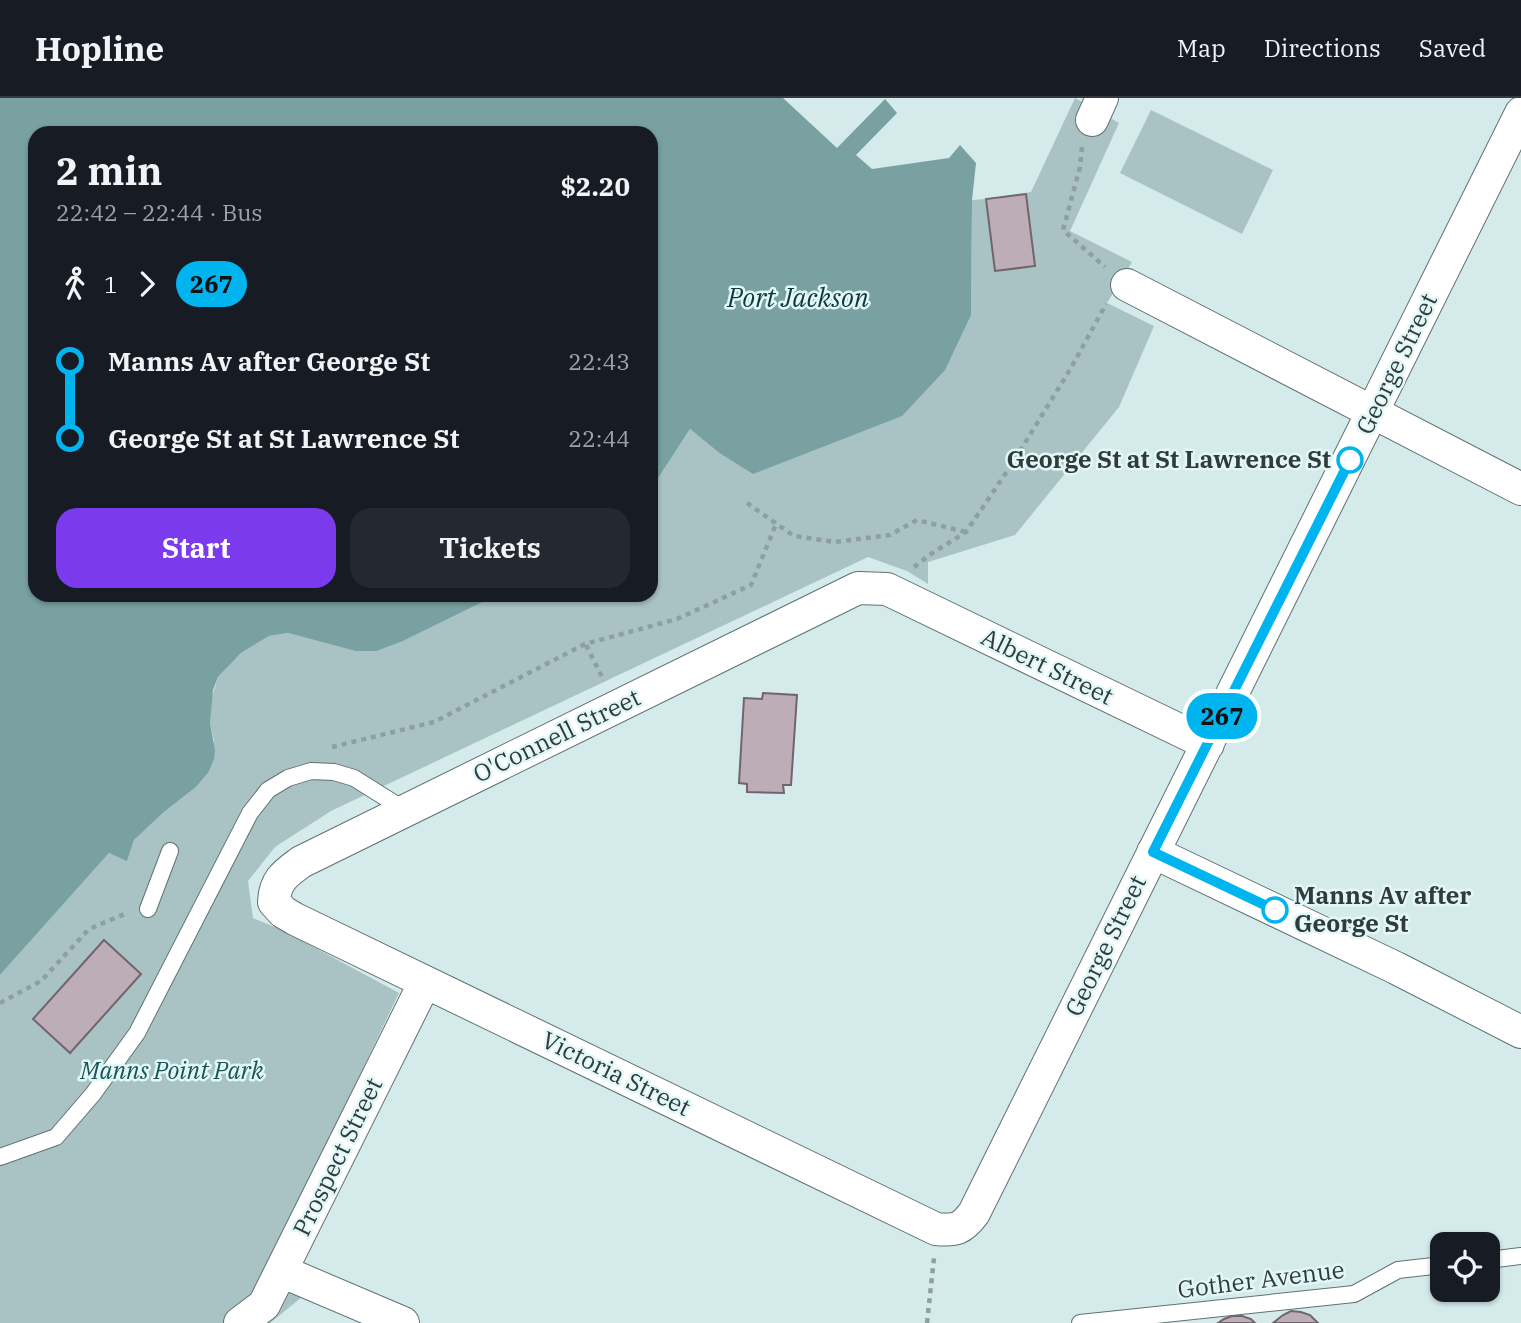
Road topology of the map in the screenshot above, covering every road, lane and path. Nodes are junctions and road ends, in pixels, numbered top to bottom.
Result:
1 (1097, 109) edge
2 (1521, 113) edge
3 (1127, 285) junction
4 (1374, 412) junction
5 (1521, 489) edge
6 (747, 503) dead end
7 (776, 524) junction
8 (967, 532) junction
9 (887, 589) junction
10 (585, 645) junction
11 (605, 682) dead end
12 (1208, 744) junction
13 (330, 747) dead end
14 (405, 810) junction
15 (170, 851) dead end
16 (1153, 852) junction
17 (148, 909) dead end
18 (295, 919) joint
19 (41, 981) dead end
20 (425, 982) junction
21 (0, 1003) edge
22 (1521, 1032) edge
23 (0, 1157) edge
24 (936, 1229) junction
25 (1521, 1255) edge
26 (1500, 1258) edge
27 (1430, 1266) edge
28 (281, 1271) junction
29 (240, 1323) edge
30 (403, 1323) edge
31 (927, 1323) edge
32 (1080, 1323) edge

1 - 3 path
2 - 4 street, George Street
3 - 4 street
3 - 8 path
4 - 5 street
4 - 12 street, George Street
6 - 7 path
7 - 8 path
7 - 10 path
8 - 9 path
9 - 12 street, Albert Street
9 - 14 street, O'Connell Street
10 - 11 path
10 - 13 path
12 - 16 street, George Street
14 - 18 street, O'Connell Street
14 - 23 lane
15 - 17 lane
16 - 22 street
16 - 24 street, George Street
18 - 20 street, Victoria Street
19 - 21 path
20 - 24 street, Victoria Street
20 - 28 street, Prospect Street
24 - 31 path
25 - 26 lane
27 - 32 lane, Gother Avenue
28 - 29 street, Prospect Street
28 - 30 street

